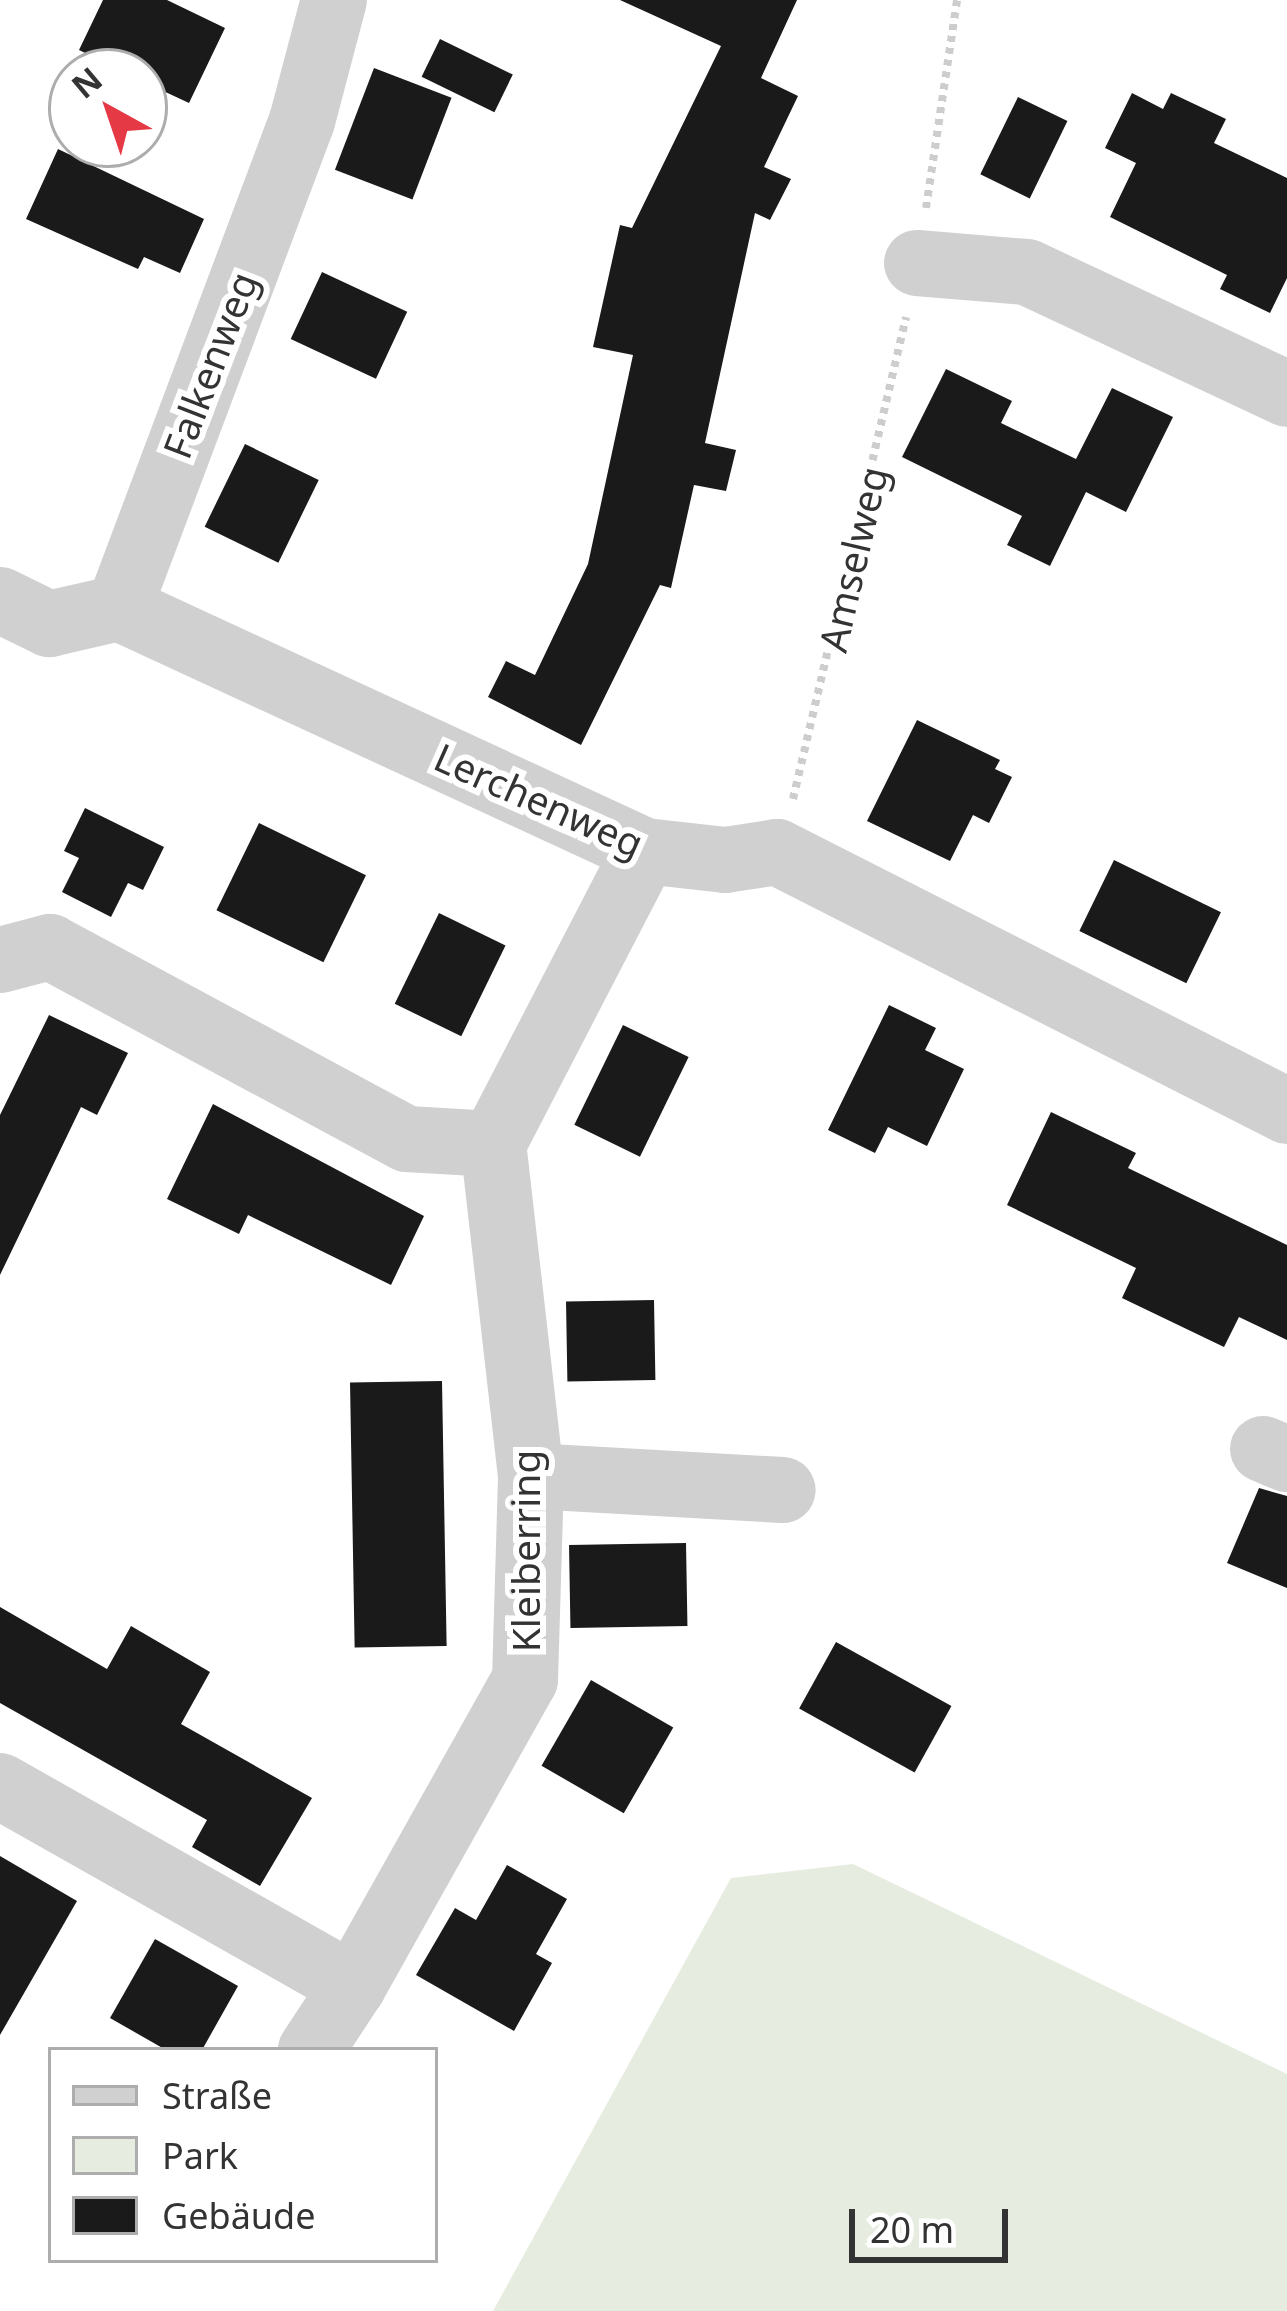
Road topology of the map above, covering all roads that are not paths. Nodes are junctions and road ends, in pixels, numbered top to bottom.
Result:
1 (334, 0) edge
2 (917, 262) road end
3 (1287, 394) edge
4 (0, 600) edge
5 (119, 608) junction
6 (645, 851) junction
7 (0, 960) edge
8 (1287, 1111) edge
9 (493, 1144) junction
10 (531, 1476) junction
11 (783, 1490) dead end
12 (0, 1786) edge
13 (353, 1986) junction
14 (313, 2047) edge

1 - 5 street, Falkenweg
2 - 3 street
4 - 5 street
5 - 6 street, Lerchenweg
6 - 8 street, Lerchenweg
6 - 9 street
7 - 9 street
9 - 10 street, Kleiberring
10 - 11 street
10 - 13 street, Kleiberring
12 - 13 street
13 - 14 street, Kleiberring

